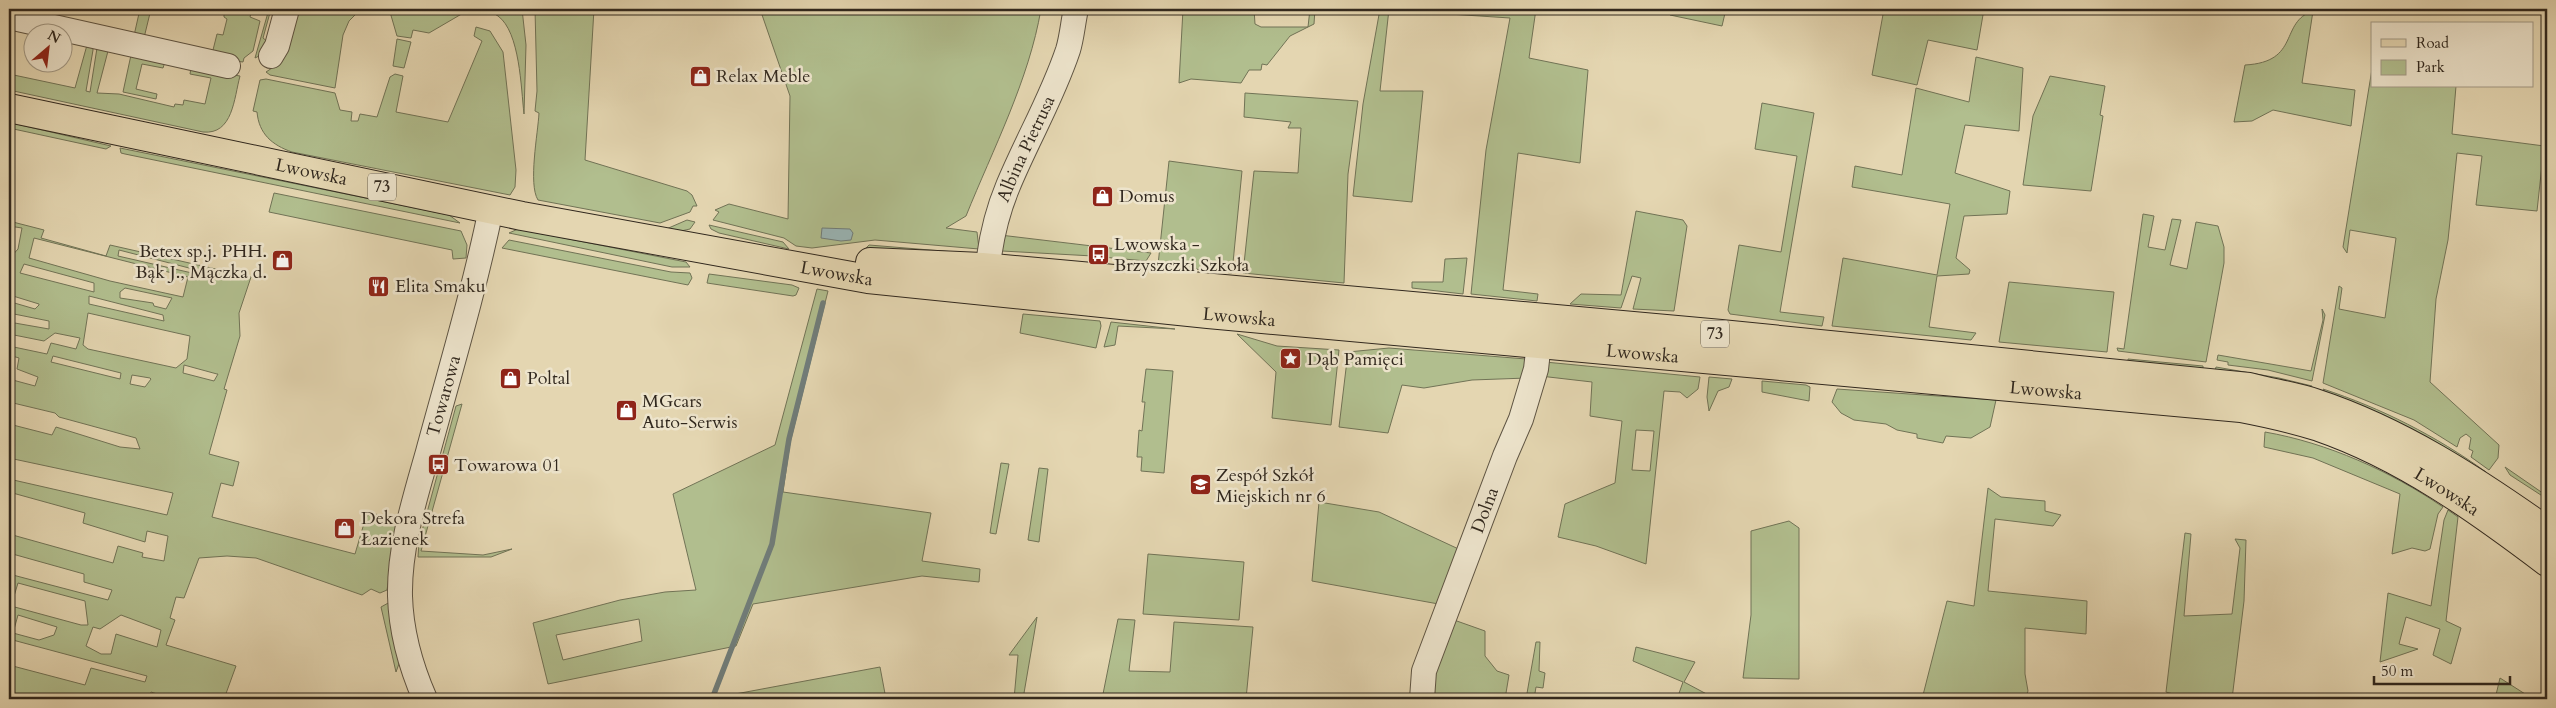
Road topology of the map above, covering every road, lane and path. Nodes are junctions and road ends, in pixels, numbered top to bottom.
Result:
1 (287, 9) edge
2 (1076, 9) edge
3 (9, 17) edge
4 (271, 56) dead end
5 (228, 66) dead end
6 (9, 108) edge
7 (491, 209) junction
8 (986, 279) junction
9 (1540, 331) junction
10 (2547, 531) edge
11 (2547, 562) edge
12 (424, 699) edge
13 (1422, 699) edge

1 - 4 street
2 - 8 street, Albina Pietrusa
3 - 5 street
6 - 7 main road, Lwowska / 73
7 - 8 main road, Lwowska / 73
7 - 12 street, Towarowa
8 - 9 main road, Lwowska / 73
9 - 10 main road, Lwowska / 73
9 - 11 main road, Lwowska / 73
9 - 13 street, Dolna

